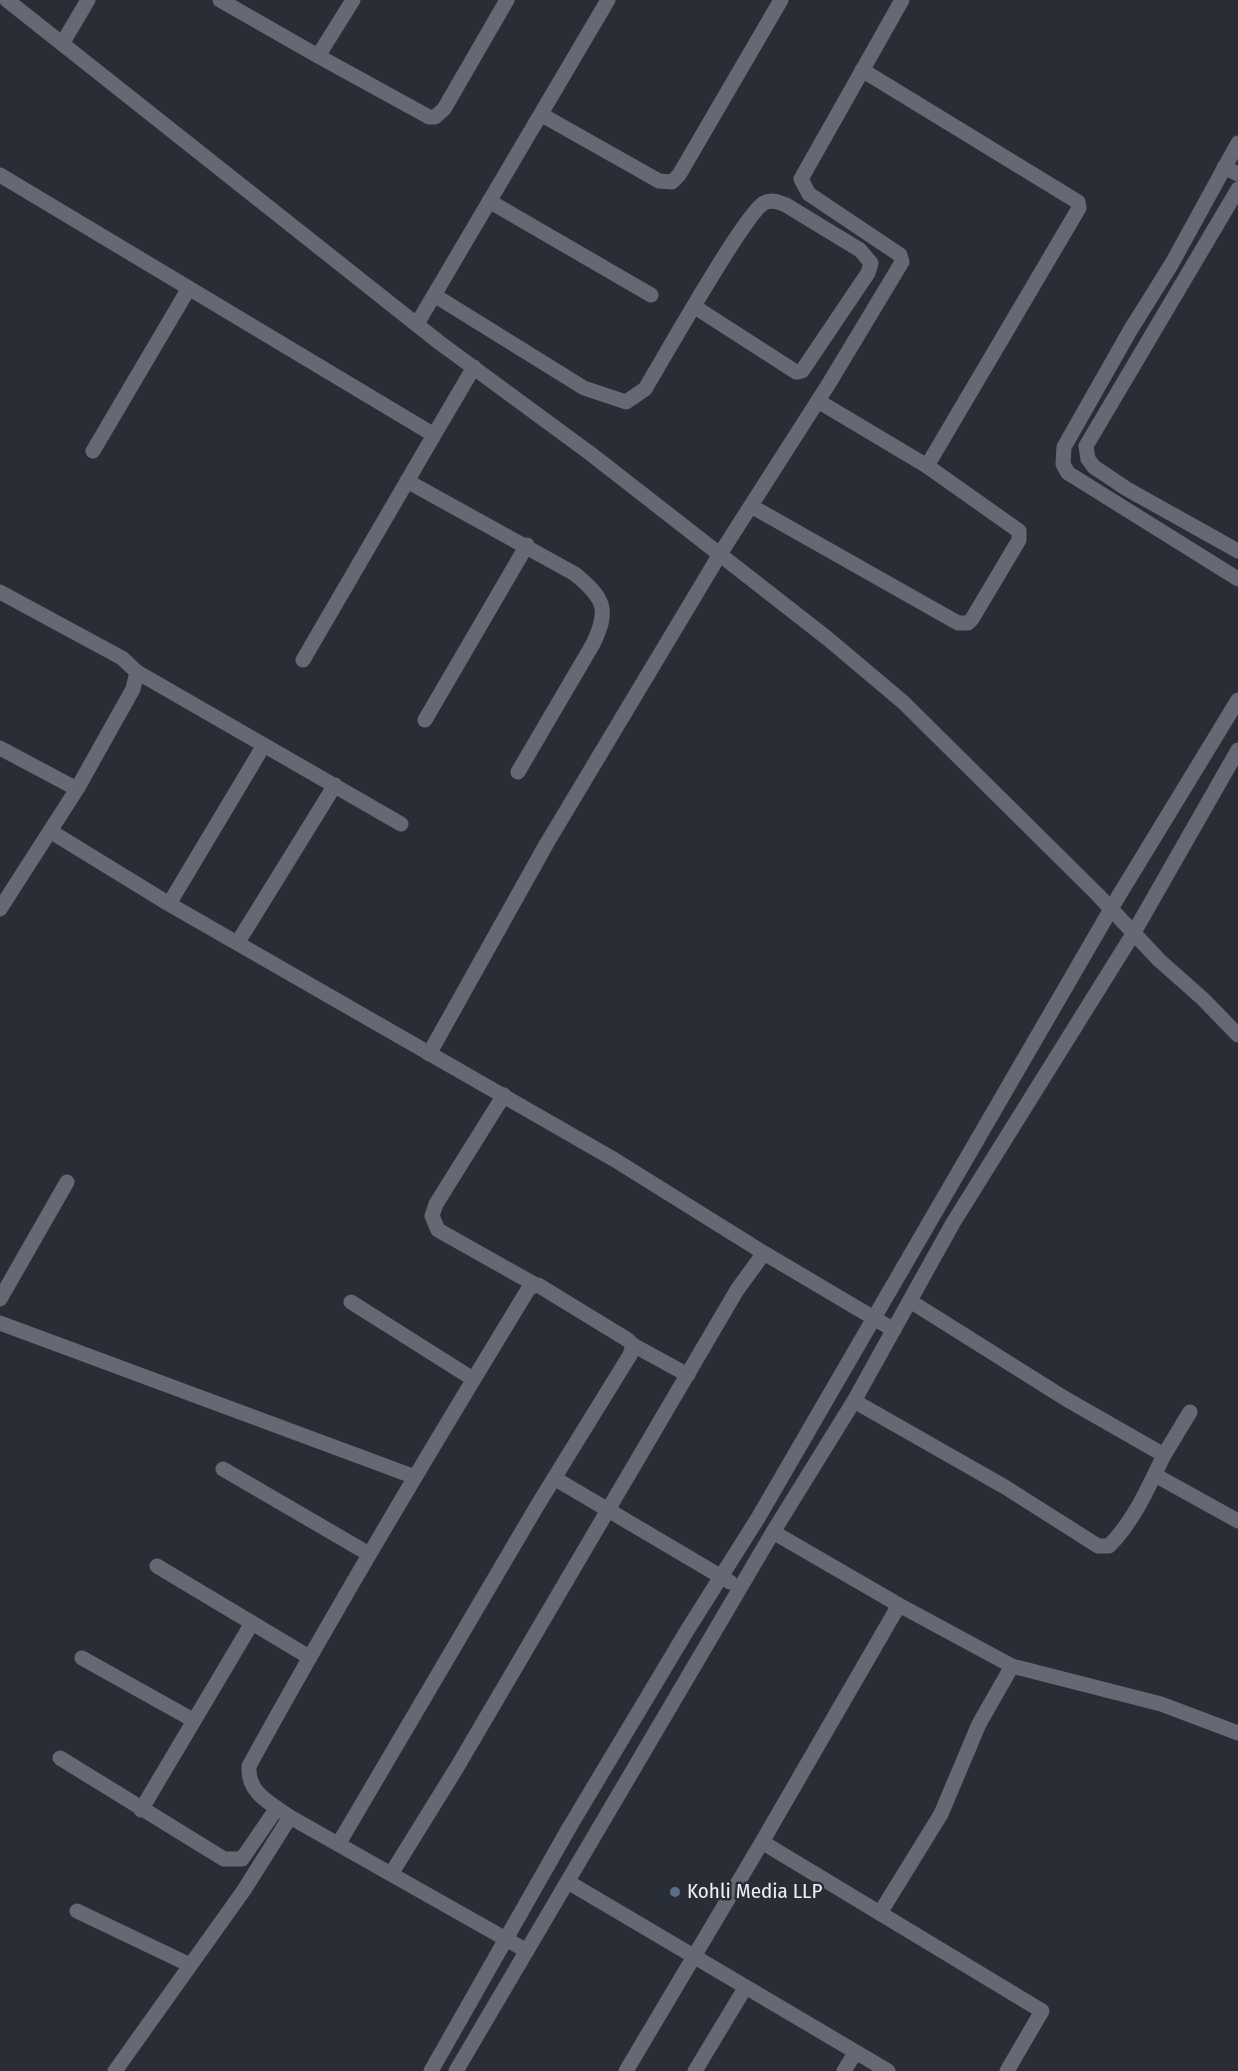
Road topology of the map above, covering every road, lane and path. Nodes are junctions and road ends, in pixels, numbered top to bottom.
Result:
1 (7, 0) edge
2 (88, 0) edge
3 (220, 0) edge
4 (352, 0) edge
5 (507, 0) edge
6 (609, 0) edge
7 (781, 0) edge
8 (902, 0) edge
9 (245, 6) edge
10 (62, 44) junction
11 (318, 56) junction
12 (862, 70) junction
13 (542, 115) junction
14 (1238, 143) edge
15 (1231, 171) edge
16 (0, 175) edge
17 (1238, 189) edge
18 (489, 201) junction
19 (189, 288) junction
20 (434, 295) junction
21 (651, 295) dead end
22 (695, 307) junction
23 (417, 324) junction
24 (474, 368) junction
25 (818, 401) junction
26 (434, 435) junction
27 (93, 451) dead end
28 (1088, 459) junction
29 (1063, 464) junction
30 (927, 466) junction
31 (407, 481) junction
32 (751, 506) junction
33 (527, 545) junction
34 (1238, 551) edge
35 (720, 554) junction
36 (1238, 579) edge
37 (0, 592) edge
38 (303, 660) dead end
39 (137, 672) junction
40 (1238, 699) edge
41 (425, 720) dead end
42 (1213, 738) junction
43 (264, 745) junction
44 (0, 748) edge
45 (1238, 752) edge
46 (518, 772) dead end
47 (335, 785) junction
48 (77, 789) junction
49 (401, 824) dead end
50 (50, 831) junction
51 (169, 904) junction
52 (0, 909) edge
53 (1110, 910) junction
54 (1132, 934) junction
55 (238, 942) junction
56 (1238, 1035) edge
57 (429, 1054) junction
58 (504, 1095) junction
59 (68, 1182) dead end
60 (764, 1253) junction
61 (534, 1284) junction
62 (0, 1299) edge
63 (351, 1302) dead end
64 (910, 1302) junction
65 (874, 1317) junction
66 (0, 1323) edge
67 (894, 1329) junction
68 (633, 1345) junction
69 (688, 1375) junction
70 (473, 1379) junction
71 (854, 1401) junction
72 (1190, 1412) dead end
73 (1164, 1455) junction
74 (223, 1469) dead end
75 (1155, 1475) junction
76 (415, 1477) junction
77 (554, 1478) junction
78 (608, 1510) junction
79 (1238, 1521) edge
80 (773, 1532) junction
81 (369, 1554) junction
82 (157, 1566) dead end
83 (721, 1576) junction
84 (741, 1588) junction
85 (899, 1605) junction
86 (252, 1623) junction
87 (309, 1657) junction
88 (82, 1658) dead end
89 (1012, 1666) junction
90 (193, 1720) junction
91 (1238, 1733) edge
92 (60, 1758) dead end
93 (141, 1810) junction
94 (284, 1813) junction
95 (762, 1842) junction
96 (339, 1843) junction
97 (391, 1874) junction
98 (568, 1882) junction
99 (77, 1911) dead end
100 (879, 1913) junction
101 (507, 1939) junction
102 (527, 1951) junction
103 (695, 1956) junction
104 (190, 1965) junction
105 (745, 1988) junction
106 (855, 2053) junction
107 (115, 2071) edge
108 (431, 2071) edge
109 (456, 2071) edge
110 (627, 2071) edge
111 (695, 2071) edge
112 (844, 2071) edge
113 (888, 2071) edge
114 (1007, 2071) edge

1 - 10 street
2 - 10 street
3 - 9 street
4 - 11 street
5 - 11 street
6 - 13 street
7 - 13 street
8 - 12 street
9 - 11 street
10 - 23 street
12 - 25 street
12 - 30 street
13 - 18 street
14 - 15 street
15 - 29 street
16 - 19 street
17 - 28 street
18 - 20 street
18 - 21 street
19 - 26 street
19 - 27 street
20 - 22 street
20 - 23 street
22 - 22 street
23 - 24 street
24 - 26 street
24 - 35 street
25 - 30 street
25 - 32 street
26 - 31 street
28 - 29 street
28 - 34 street
29 - 36 street
30 - 32 street
31 - 33 street
31 - 38 street
32 - 35 street
33 - 41 street
33 - 46 street
35 - 53 street
35 - 57 street
37 - 39 street
39 - 43 street
39 - 48 street
40 - 42 street
42 - 45 street
42 - 53 street
43 - 47 street
43 - 51 street
44 - 48 street
45 - 54 street
47 - 49 street
47 - 55 street
48 - 50 street
50 - 51 street
50 - 52 street
51 - 55 street
53 - 54 street
53 - 65 street
54 - 56 street
54 - 64 street
55 - 57 street
57 - 58 street
58 - 60 street
58 - 61 street
59 - 62 street
60 - 65 street
60 - 69 street
61 - 68 street
61 - 70 street
63 - 70 street
64 - 67 street
64 - 73 street
65 - 67 street
65 - 83 street
66 - 76 street
67 - 71 street
68 - 69 street
68 - 77 street
69 - 78 street
70 - 76 street
71 - 75 street
71 - 80 street
72 - 73 street
73 - 75 street
74 - 81 street
75 - 79 street
76 - 81 street
77 - 78 street
77 - 96 street
78 - 83 street
78 - 97 street
80 - 84 street
80 - 85 street
81 - 87 street
82 - 86 street
83 - 84 street
83 - 101 street
84 - 98 street
85 - 89 street
85 - 95 street
86 - 87 street
86 - 90 street
87 - 94 street
88 - 90 street
89 - 91 street
89 - 100 street
90 - 93 street
92 - 93 street
93 - 94 street
94 - 96 street
94 - 104 street
95 - 100 street
95 - 103 street
96 - 97 street
97 - 101 street
98 - 102 street
98 - 103 street
99 - 104 street
100 - 114 street
101 - 102 street
101 - 108 street
102 - 109 street
103 - 105 street
103 - 110 street
104 - 107 street
105 - 106 street
105 - 111 street
106 - 112 street
106 - 113 street

